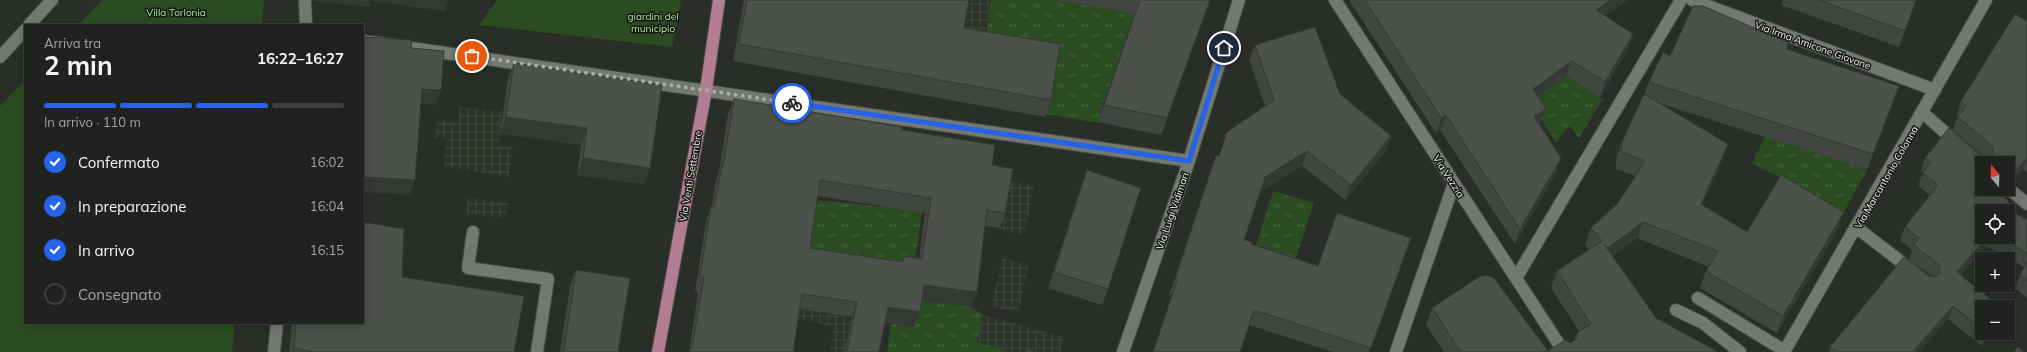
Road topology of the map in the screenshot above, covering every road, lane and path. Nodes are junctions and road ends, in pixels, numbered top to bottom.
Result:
1 (52, 0) edge
2 (305, 0) edge
3 (719, 0) edge
4 (1239, 0) edge
5 (1335, 0) edge
6 (1681, 0) edge
7 (1699, 1) edge
8 (1984, 1) edge
9 (30, 24) edge
10 (306, 24) edge
11 (24, 31) edge
12 (364, 41) edge
13 (0, 57) edge
14 (706, 90) junction
15 (1935, 90) junction
16 (1923, 113) junction
17 (1975, 159) edge
18 (1189, 161) junction
19 (1454, 183) junction
20 (2015, 194) edge
21 (2027, 204) edge
22 (1857, 228) junction
23 (473, 232) dead end
24 (1516, 278) junction
25 (1923, 279) edge
26 (1698, 298) dead end
27 (1676, 310) dead end
28 (277, 324) edge
29 (1785, 351) edge
30 (274, 352) edge
31 (538, 352) edge
32 (658, 352) edge
33 (1124, 352) edge
34 (1396, 352) edge
35 (1564, 352) edge
36 (1740, 352) edge

1 - 9 street
2 - 10 street
3 - 14 main road, Via Venti Settembre
4 - 18 street, Via Luigi Vidimari
5 - 19 street, Via Vezzia
6 - 24 street
7 - 15 street, Via Irma Amicone Giovane
8 - 15 street, Via Marcantonio Colonna
11 - 13 street
12 - 14 street
14 - 18 street
14 - 32 main road, Via Venti Settembre
15 - 16 street, Via Marcantonio Colonna
16 - 17 street
16 - 22 street, Via Marcantonio Colonna
18 - 33 street, Via Luigi Vidimari
19 - 24 street, Via Vezzia
19 - 34 street
20 - 21 street
22 - 25 street
22 - 29 street, Via Marcantonio Colonna
23 - 31 street
24 - 35 street, Via Vezzia
26 - 29 street
27 - 36 street
28 - 30 street

